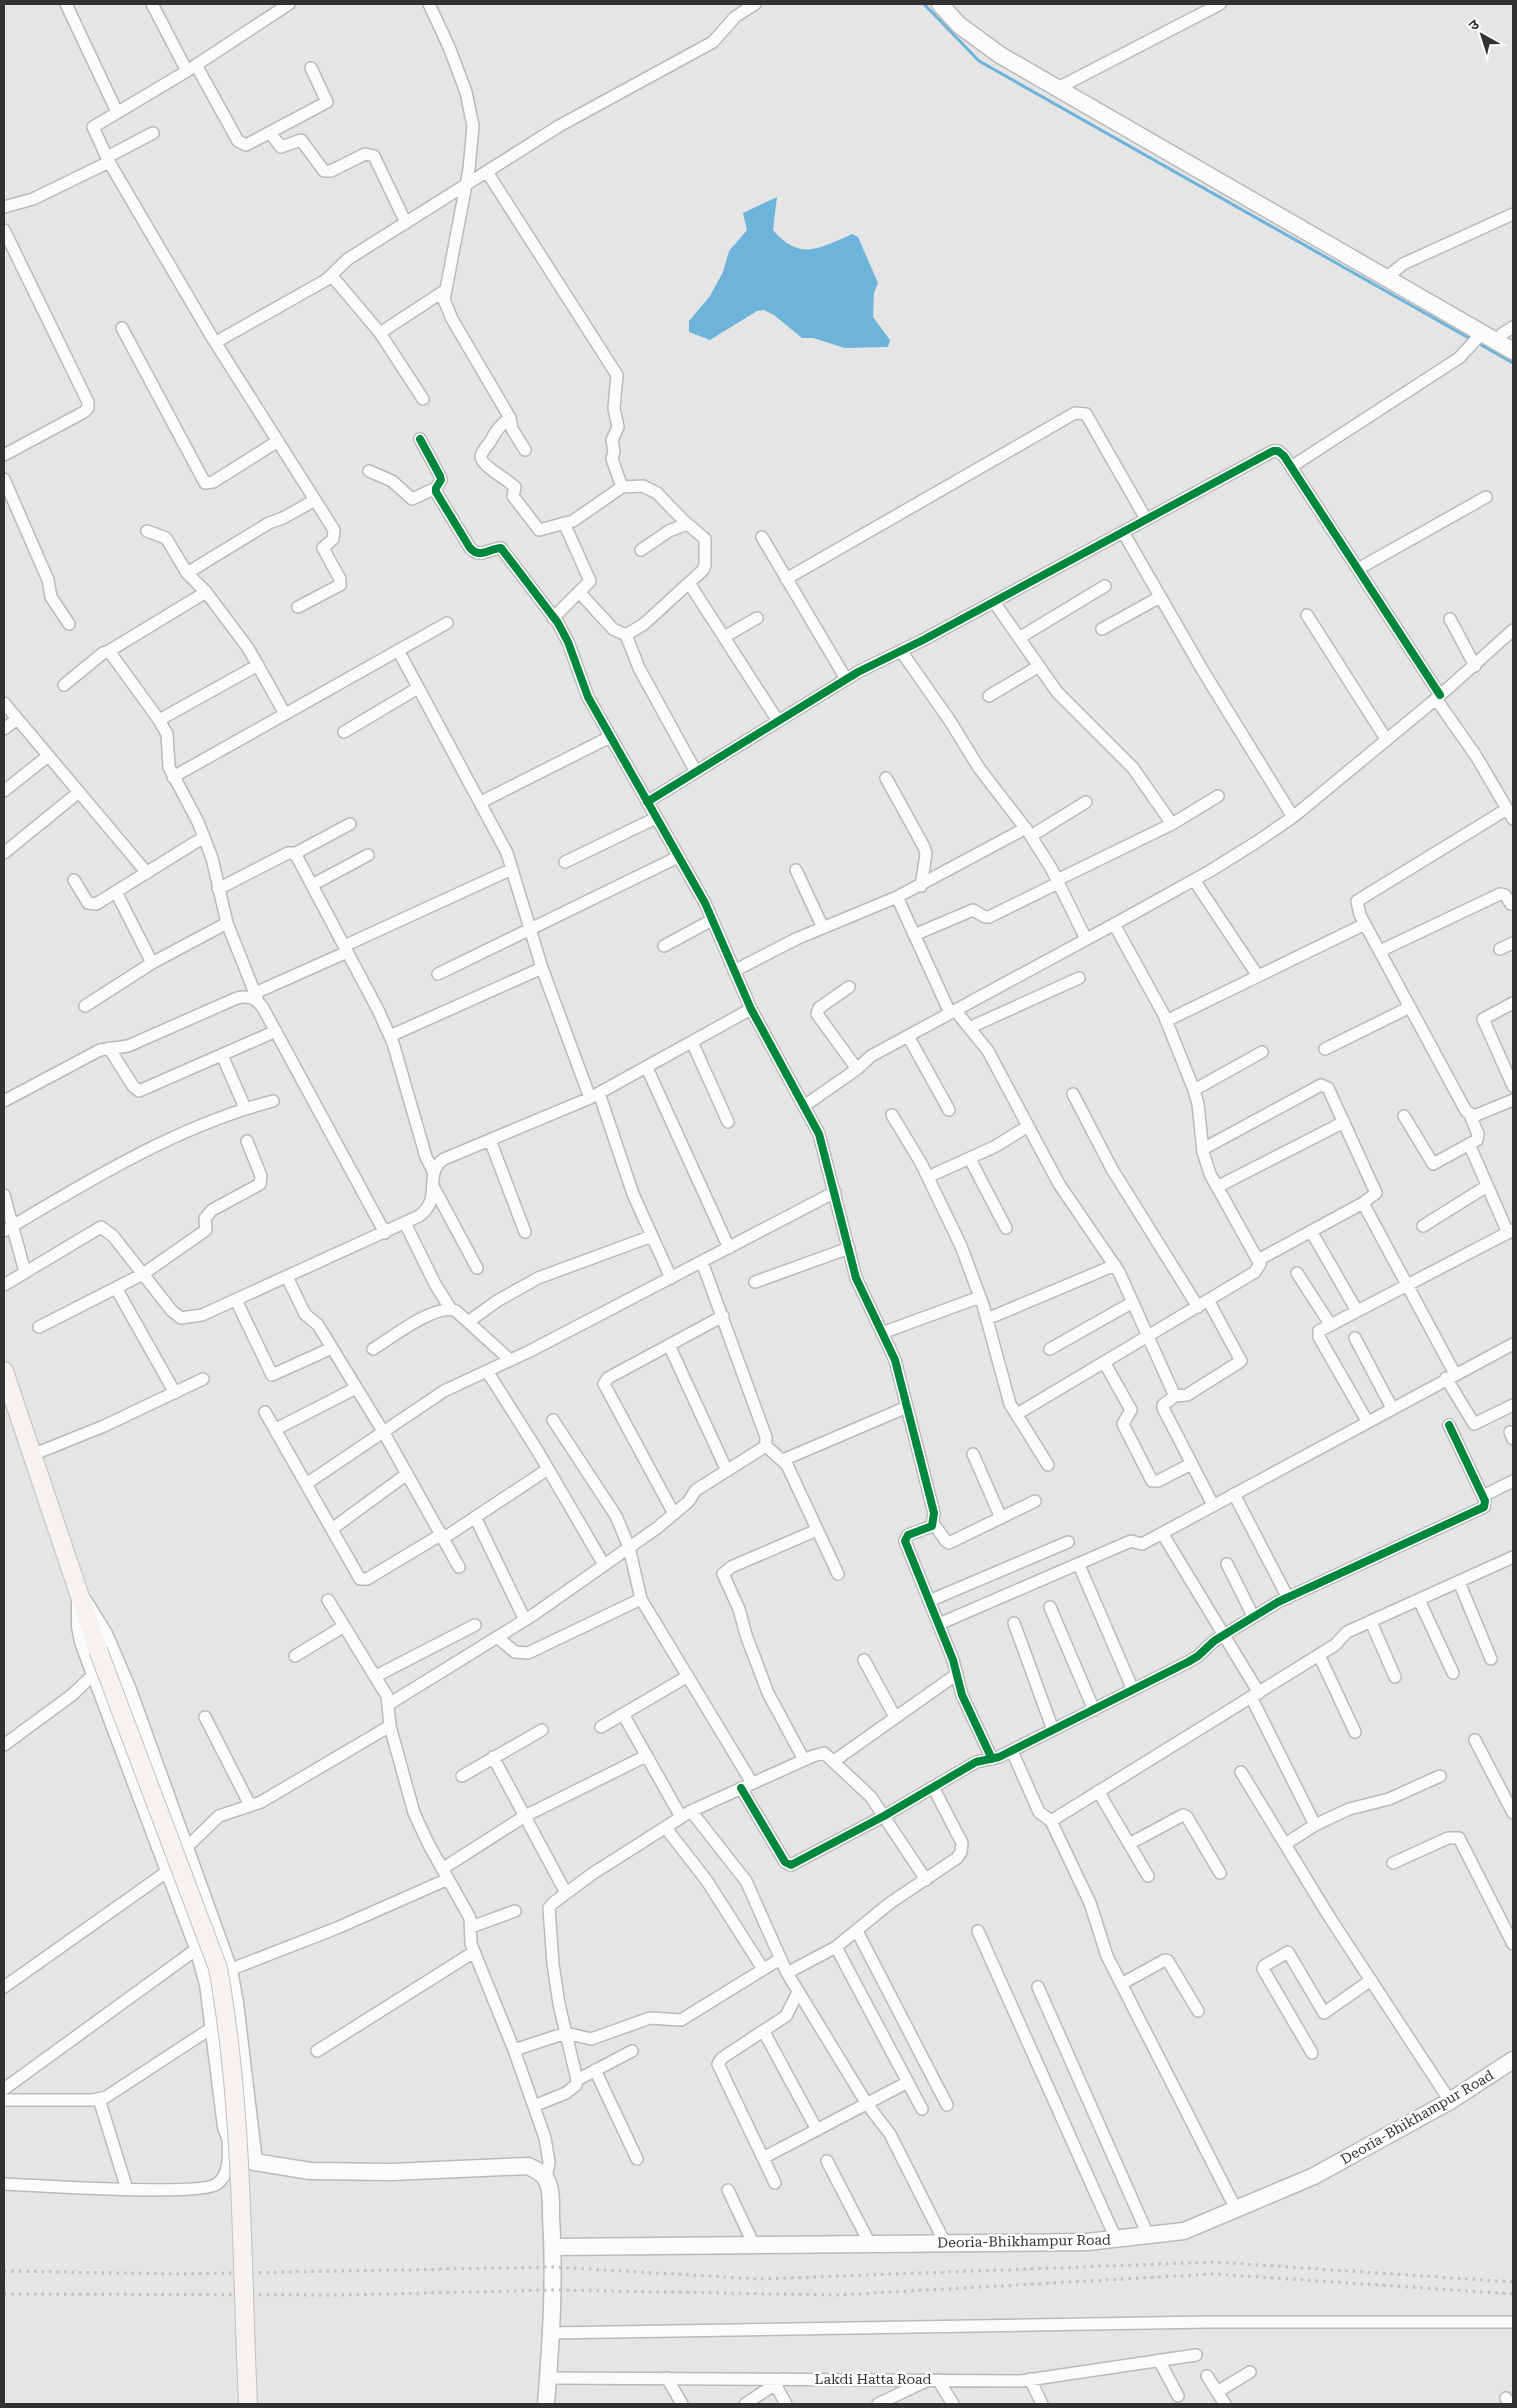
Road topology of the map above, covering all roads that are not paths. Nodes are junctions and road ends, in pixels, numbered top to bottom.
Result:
1 (66, 4) edge
2 (152, 4) edge
3 (289, 4) edge
4 (429, 4) edge
5 (755, 4) edge
6 (940, 4) edge
7 (1220, 4) edge
8 (192, 68) junction
9 (311, 68) dead end
10 (1058, 88) junction
11 (117, 112) junction
12 (153, 133) dead end
13 (270, 133) junction
14 (108, 160) junction
15 (487, 172) junction
16 (465, 186) junction
17 (4, 207) edge
18 (1513, 214) edge
19 (406, 223) junction
20 (4, 230) edge
21 (332, 276) junction
22 (1386, 278) junction
23 (444, 291) junction
24 (1513, 327) edge
25 (122, 328) dead end
26 (380, 333) junction
27 (1486, 337) junction
28 (216, 342) junction
29 (1513, 351) edge
30 (424, 399) dead end
31 (510, 418) junction
32 (420, 439) dead end
33 (278, 441) junction
34 (525, 450) dead end
35 (4, 455) edge
36 (1291, 467) junction
37 (368, 471) dead end
38 (4, 479) edge
39 (622, 487) junction
40 (436, 488) junction
41 (1486, 496) dead end
42 (315, 500) junction
43 (1146, 519) junction
44 (564, 523) junction
45 (687, 524) junction
46 (147, 531) dead end
47 (1123, 532) junction
48 (762, 537) dead end
49 (641, 550) dead end
50 (1358, 569) junction
51 (187, 573) junction
52 (786, 578) junction
53 (689, 583) junction
54 (1105, 586) dead end
55 (206, 592) junction
56 (580, 593) junction
57 (1160, 597) junction
58 (994, 602) junction
59 (298, 607) dead end
60 (1307, 615) dead end
61 (553, 618) junction
62 (757, 618) dead end
63 (1450, 620) dead end
64 (447, 623) dead end
65 (69, 624) dead end
66 (1102, 629) dead end
67 (1513, 630) edge
68 (626, 635) junction
69 (724, 637) junction
70 (1020, 638) junction
71 (398, 650) junction
72 (900, 651) junction
73 (109, 652) junction
74 (258, 665) junction
75 (1039, 666) junction
76 (1474, 666) junction
77 (846, 679) junction
78 (64, 685) dead end
79 (418, 688) junction
80 (989, 696) dead end
81 (1438, 697) junction
82 (4, 703) edge
83 (285, 714) junction
84 (17, 719) junction
85 (159, 720) junction
86 (778, 721) junction
87 (4, 729) edge
88 (344, 732) dead end
89 (610, 736) junction
90 (1386, 739) junction
91 (48, 756) junction
92 (696, 772) junction
93 (173, 777) junction
94 (886, 778) dead end
95 (4, 792) edge
96 (78, 792) junction
97 (1218, 796) dead end
98 (481, 802) junction
99 (647, 802) junction
100 (1086, 802) dead end
101 (1510, 814) edge
102 (1293, 816) junction
103 (656, 818) junction
104 (350, 824) dead end
105 (1172, 824) junction
106 (1029, 832) junction
107 (204, 837) junction
108 (4, 853) edge
109 (294, 854) junction
110 (368, 855) dead end
111 (678, 858) junction
112 (565, 862) dead end
113 (512, 869) junction
114 (796, 870) dead end
115 (147, 873) junction
116 (74, 880) dead end
117 (1194, 880) junction
118 (1057, 882) junction
119 (312, 885) junction
120 (920, 886) junction
121 (218, 889) junction
122 (116, 892) junction
123 (897, 897) junction
124 (1511, 904) dead end
125 (712, 920) junction
126 (227, 923) junction
127 (1114, 924) junction
128 (1365, 924) junction
129 (823, 928) junction
130 (531, 930) junction
131 (914, 935) junction
132 (1086, 939) junction
133 (1513, 943) edge
134 (664, 946) dead end
135 (346, 949) junction
136 (1500, 950) dead end
137 (1380, 952) junction
138 (152, 963) junction
139 (542, 968) junction
140 (734, 970) junction
141 (438, 974) dead end
142 (1258, 976) junction
143 (1079, 978) dead end
144 (849, 986) dead end
145 (257, 997) junction
146 (1513, 1003) edge
147 (85, 1006) dead end
148 (1410, 1008) junction
149 (751, 1009) junction
150 (953, 1012) junction
151 (1166, 1021) junction
152 (971, 1027) junction
153 (276, 1032) junction
154 (390, 1036) junction
155 (908, 1036) junction
156 (692, 1042) junction
157 (109, 1048) junction
158 (1325, 1049) dead end
159 (1262, 1052) dead end
160 (222, 1055) junction
161 (647, 1068) junction
162 (857, 1069) junction
163 (1513, 1086) edge
164 (1194, 1090) junction
165 (1073, 1094) dead end
166 (595, 1095) junction
167 (4, 1100) edge
168 (1513, 1100) edge
169 (273, 1101) dead end
170 (804, 1106) junction
171 (245, 1108) junction
172 (949, 1110) dead end
173 (892, 1115) dead end
174 (1470, 1115) junction
175 (1404, 1116) dead end
176 (728, 1122) dead end
177 (1344, 1122) junction
178 (1028, 1126) junction
179 (490, 1140) junction
180 (247, 1142) dead end
181 (1468, 1144) junction
182 (1202, 1149) junction
183 (970, 1159) junction
184 (434, 1172) junction
185 (928, 1177) junction
186 (433, 1186) junction
187 (1487, 1186) junction
188 (1217, 1187) junction
189 (836, 1192) junction
190 (4, 1195) edge
191 (1363, 1202) junction
192 (405, 1223) junction
193 (1423, 1226) dead end
194 (1006, 1228) dead end
195 (8, 1229) edge
196 (1311, 1231) junction
197 (525, 1232) dead end
198 (1511, 1232) edge
199 (385, 1233) junction
200 (652, 1236) junction
201 (729, 1248) junction
202 (849, 1248) junction
203 (1258, 1260) junction
204 (702, 1262) junction
205 (1114, 1265) junction
206 (477, 1268) dead end
207 (25, 1272) junction
208 (1298, 1273) dead end
209 (143, 1274) junction
210 (287, 1277) junction
211 (671, 1278) junction
212 (755, 1282) dead end
213 (4, 1285) edge
214 (1408, 1286) junction
215 (116, 1288) junction
216 (980, 1297) junction
217 (236, 1300) junction
218 (1208, 1300) junction
219 (1132, 1302) junction
220 (1198, 1306) junction
221 (450, 1308) junction
222 (1357, 1311) junction
223 (723, 1316) junction
224 (987, 1319) junction
225 (468, 1322) junction
226 (1330, 1324) junction
227 (39, 1327) dead end
228 (882, 1333) junction
229 (1147, 1336) junction
230 (1355, 1338) dead end
231 (1513, 1344) edge
232 (669, 1346) junction
233 (332, 1348) junction
234 (373, 1349) dead end
235 (1050, 1349) dead end
236 (510, 1360) junction
237 (1104, 1362) junction
238 (4, 1371) edge
239 (486, 1371) junction
240 (1450, 1376) junction
241 (203, 1379) dead end
242 (356, 1388) junction
243 (175, 1393) junction
244 (1175, 1396) junction
245 (1513, 1405) edge
246 (907, 1407) junction
247 (1392, 1408) junction
248 (265, 1412) dead end
249 (1017, 1414) junction
250 (553, 1420) dead end
251 (1367, 1421) junction
252 (1448, 1425) dead end
253 (276, 1429) junction
254 (384, 1433) junction
255 (766, 1446) junction
256 (974, 1454) dead end
257 (32, 1455) junction
258 (783, 1460) junction
259 (1191, 1464) junction
260 (1048, 1465) dead end
261 (548, 1469) junction
262 (727, 1471) junction
263 (407, 1474) junction
264 (1513, 1481) edge
265 (306, 1484) junction
266 (1234, 1494) junction
267 (1483, 1496) junction
268 (1035, 1501) dead end
269 (1213, 1506) junction
270 (674, 1514) junction
271 (475, 1518) junction
272 (1001, 1518) junction
273 (933, 1523) junction
274 (332, 1529) junction
275 (817, 1530) junction
276 (1162, 1533) junction
277 (443, 1536) junction
278 (1068, 1542) dead end
279 (629, 1547) junction
280 (1513, 1557) edge
281 (1227, 1564) dead end
282 (604, 1565) junction
283 (1079, 1565) junction
284 (459, 1567) dead end
285 (838, 1574) dead end
286 (1459, 1582) junction
287 (80, 1596) junction
288 (1288, 1598) junction
289 (641, 1599) junction
290 (328, 1600) dead end
291 (1419, 1600) junction
292 (929, 1601) junction
293 (1050, 1607) dead end
294 (1253, 1616) junction
295 (525, 1620) junction
296 (1371, 1622) junction
297 (1014, 1623) dead end
298 (939, 1624) junction
299 (475, 1625) dead end
300 (344, 1626) junction
301 (1224, 1635) junction
302 (497, 1637) junction
303 (1319, 1655) junction
304 (295, 1656) dead end
305 (1491, 1658) dead end
306 (864, 1660) dead end
307 (1453, 1673) dead end
308 (94, 1674) junction
309 (957, 1674) junction
310 (376, 1676) junction
311 (688, 1676) junction
312 (1395, 1677) dead end
313 (1134, 1690) junction
314 (1255, 1695) junction
315 (389, 1704) junction
316 (1094, 1710) junction
317 (623, 1714) junction
318 (205, 1717) dead end
319 (895, 1717) junction
320 (390, 1726) junction
321 (601, 1727) dead end
322 (542, 1730) dead end
323 (1053, 1730) junction
324 (1355, 1732) dead end
325 (1475, 1740) dead end
326 (4, 1745) edge
327 (1012, 1751) junction
328 (646, 1756) junction
329 (493, 1757) junction
330 (992, 1759) junction
331 (804, 1760) junction
332 (834, 1761) junction
333 (1241, 1772) dead end
334 (462, 1776) dead end
335 (1440, 1776) dead end
336 (747, 1786) junction
337 (933, 1787) junction
338 (1098, 1791) junction
339 (250, 1805) junction
340 (686, 1814) junction
341 (1513, 1814) edge
342 (525, 1816) junction
343 (884, 1816) junction
344 (1050, 1821) junction
345 (1316, 1825) junction
346 (665, 1827) junction
347 (1129, 1844) junction
348 (1285, 1844) junction
349 (186, 1848) junction
350 (1392, 1863) dead end
351 (168, 1871) junction
352 (1220, 1873) dead end
353 (445, 1874) junction
354 (1148, 1876) dead end
355 (926, 1880) junction
356 (566, 1893) junction
357 (515, 1911) dead end
358 (471, 1927) junction
359 (857, 1931) junction
360 (978, 1931) dead end
361 (1513, 1944) edge
362 (836, 1947) junction
363 (198, 1948) junction
364 (474, 1952) junction
365 (780, 1959) junction
366 (763, 1968) junction
367 (229, 1970) junction
368 (787, 1973) junction
369 (1371, 1980) junction
370 (1121, 1984) junction
371 (4, 1987) edge
372 (1038, 1987) dead end
373 (798, 1992) junction
374 (1198, 2011) dead end
375 (213, 2027) junction
376 (764, 2032) junction
377 (566, 2033) junction
378 (514, 2050) junction
379 (317, 2051) dead end
380 (632, 2051) dead end
381 (1312, 2053) dead end
382 (1513, 2060) edge
383 (595, 2070) junction
384 (577, 2080) junction
385 (908, 2082) junction
386 (4, 2089) edge
387 (99, 2099) junction
388 (4, 2100) edge
389 (1450, 2101) junction
390 (867, 2104) junction
391 (947, 2105) dead end
392 (534, 2106) junction
393 (922, 2109) dead end
394 (816, 2130) junction
395 (228, 2134) junction
396 (763, 2158) junction
397 (637, 2159) dead end
398 (827, 2161) dead end
399 (254, 2162) junction
400 (546, 2179) junction
401 (775, 2183) dead end
402 (4, 2184) edge
403 (127, 2189) junction
404 (728, 2190) dead end
405 (1236, 2209) junction
406 (1148, 2235) junction
407 (1116, 2239) junction
408 (945, 2243) junction
409 (870, 2244) junction
410 (754, 2245) junction
411 (553, 2247) junction
412 (1513, 2322) edge
413 (551, 2333) junction
414 (1196, 2355) dead end
415 (1159, 2360) junction
416 (1250, 2372) dead end
417 (1207, 2376) dead end
418 (548, 2378) junction
419 (667, 2378) junction
420 (934, 2380) junction
421 (1030, 2380) junction
422 (779, 2382) junction
423 (1217, 2392) junction
424 (1178, 2396) dead end
425 (248, 2404) edge
426 (546, 2404) edge
427 (682, 2404) edge
428 (745, 2404) edge
429 (786, 2404) edge
430 (878, 2404) edge
431 (953, 2404) edge
432 (1042, 2404) edge
433 (1225, 2404) edge

1 - 11 street
2 - 8 street
3 - 8 street
4 - 16 street
5 - 15 street
6 - 10 main road
7 - 10 street
8 - 11 street
8 - 13 street
9 - 13 street
10 - 22 main road
11 - 14 street
12 - 14 street
13 - 19 street
14 - 17 street
14 - 28 street
15 - 16 street
15 - 39 street
16 - 19 street
16 - 23 street
18 - 22 street
19 - 21 street
20 - 35 street
21 - 26 street
21 - 28 street
22 - 27 main road
23 - 26 street
23 - 31 street
24 - 27 street
25 - 33 street
26 - 30 street
27 - 29 main road
27 - 36 street
28 - 33 street
31 - 34 street
31 - 44 street
32 - 40 street
33 - 42 street
36 - 43 street
36 - 50 street
37 - 40 street
38 - 65 street
39 - 44 street
39 - 45 street
40 - 61 street
41 - 50 street
42 - 51 street
42 - 59 street
43 - 47 street
43 - 52 street
44 - 56 street
45 - 49 street
45 - 53 street
46 - 51 street
47 - 57 street
47 - 58 street
48 - 52 street
50 - 81 street
51 - 55 street
52 - 77 street
53 - 68 street
53 - 69 street
54 - 70 street
55 - 73 street
55 - 74 street
56 - 61 street
56 - 68 street
57 - 66 street
57 - 102 street
58 - 70 street
58 - 72 street
60 - 90 street
61 - 89 street
62 - 69 street
63 - 76 street
64 - 71 street
67 - 76 street
68 - 92 street
69 - 86 street
70 - 75 street
71 - 79 street
71 - 83 street
72 - 77 street
72 - 106 street
73 - 78 street
73 - 85 street
74 - 83 street
74 - 85 street
75 - 80 street
75 - 105 street
76 - 81 street
77 - 86 street
79 - 88 street
79 - 98 street
81 - 90 street
81 - 101 street
82 - 84 street
83 - 93 street
84 - 87 street
84 - 91 street
85 - 93 street
86 - 92 street
89 - 98 street
89 - 99 street
90 - 102 street
91 - 95 street
91 - 96 street
92 - 99 street
93 - 107 street
94 - 120 street
96 - 108 street
96 - 115 street
97 - 105 street
98 - 113 street
99 - 103 street
100 - 106 street
101 - 128 street
102 - 117 street
103 - 111 street
103 - 112 street
104 - 109 street
105 - 118 street
106 - 118 street
106 - 120 street
107 - 115 street
107 - 121 street
109 - 119 street
109 - 121 street
110 - 119 street
111 - 125 street
111 - 130 street
113 - 130 street
113 - 135 street
114 - 129 street
115 - 122 street
116 - 122 street
117 - 127 street
117 - 142 street
118 - 131 street
118 - 132 street
119 - 135 street
120 - 123 street
121 - 126 street
122 - 138 street
123 - 129 street
123 - 131 street
124 - 137 street
125 - 134 street
125 - 140 street
126 - 138 street
126 - 145 street
127 - 132 street
127 - 151 street
128 - 137 street
128 - 142 street
129 - 140 street
130 - 139 street
130 - 141 street
131 - 150 street
132 - 150 street
133 - 136 street
135 - 145 street
135 - 154 street
137 - 148 street
138 - 147 street
139 - 154 street
139 - 166 street
140 - 149 street
142 - 151 street
143 - 152 street
144 - 162 street
145 - 153 street
145 - 157 street
146 - 163 street
148 - 158 street
148 - 174 street
149 - 156 street
149 - 170 street
150 - 152 street
150 - 155 street
151 - 164 street
152 - 178 street
153 - 160 street
153 - 199 street
154 - 184 street
155 - 162 street
155 - 172 street
156 - 161 street
156 - 176 street
157 - 160 street
157 - 167 street
159 - 164 street
160 - 171 street
161 - 166 street
161 - 201 street
162 - 170 street
164 - 182 street
165 - 220 street
166 - 179 street
166 - 200 street
168 - 174 street
169 - 171 street
170 - 189 street
171 - 195 street
173 - 185 street
174 - 181 street
175 - 181 street
177 - 182 street
177 - 188 street
177 - 191 street
178 - 183 street
178 - 205 street
179 - 184 street
179 - 197 street
180 - 209 street
181 - 187 street
182 - 188 street
183 - 185 street
183 - 194 street
184 - 186 street
185 - 216 street
186 - 192 street
186 - 206 street
187 - 193 street
187 - 198 street
188 - 203 street
189 - 201 street
189 - 202 street
190 - 195 street
191 - 196 street
191 - 214 street
192 - 199 street
192 - 221 street
195 - 207 street
196 - 203 street
196 - 222 street
198 - 214 street
199 - 210 street
200 - 211 street
200 - 225 street
201 - 204 street
202 - 212 street
202 - 228 street
203 - 218 street
204 - 211 street
204 - 223 street
205 - 219 street
205 - 224 street
207 - 209 street
207 - 213 street
208 - 226 street
209 - 215 street
209 - 217 street
210 - 217 street
210 - 233 street
211 - 236 street
214 - 222 street
214 - 240 street
215 - 227 street
215 - 243 street
216 - 224 street
216 - 228 street
217 - 233 street
218 - 220 street
218 - 244 street
219 - 229 street
219 - 235 street
220 - 229 street
221 - 225 street
221 - 234 street
222 - 226 street
223 - 232 street
223 - 255 street
224 - 249 street
225 - 236 street
226 - 251 street
228 - 246 street
229 - 237 street
229 - 244 street
230 - 247 street
231 - 240 street
232 - 262 street
232 - 270 street
233 - 242 street
236 - 239 street
237 - 249 street
237 - 259 street
238 - 257 main road
239 - 254 street
239 - 261 street
240 - 245 street
240 - 247 street
241 - 243 street
242 - 253 street
242 - 254 street
243 - 257 street
244 - 259 street
246 - 258 street
246 - 273 street
247 - 251 street
248 - 253 street
249 - 260 street
250 - 279 street
251 - 266 street
252 - 267 street
253 - 265 street
254 - 263 street
254 - 265 street
255 - 258 street
255 - 262 street
256 - 272 street
257 - 287 main road
258 - 275 street
259 - 269 street
261 - 271 street
261 - 282 street
262 - 270 street
263 - 274 street
263 - 277 street
264 - 267 street
265 - 274 street
266 - 269 street
266 - 288 street
267 - 288 street
268 - 272 street
269 - 276 street
270 - 279 street
271 - 277 street
271 - 295 street
272 - 273 street
273 - 292 street
274 - 277 street
275 - 285 street
275 - 331 street
276 - 283 street
276 - 301 street
277 - 284 street
278 - 292 street
279 - 282 street
279 - 289 street
280 - 286 street
281 - 294 street
282 - 295 street
283 - 298 street
283 - 313 street
286 - 291 street
286 - 305 street
287 - 308 main road
287 - 349 main road
287 - 425 main road, bridge
288 - 294 street
289 - 302 street
289 - 311 street
290 - 300 street
291 - 296 street
291 - 307 street
292 - 298 street
293 - 316 street
294 - 301 street
295 - 302 street
296 - 303 street
296 - 312 street
297 - 323 street
298 - 309 street
299 - 310 street
300 - 304 street
300 - 310 street
301 - 313 street
301 - 314 street
302 - 315 street
303 - 314 street
303 - 324 street
306 - 319 street
308 - 326 street
308 - 351 main road
309 - 319 street
309 - 330 street
310 - 315 street
311 - 317 street
311 - 336 street
313 - 316 street
314 - 338 street
314 - 345 street
315 - 320 street
316 - 323 street
317 - 321 street
317 - 328 street
318 - 339 street
319 - 332 street
320 - 339 street
320 - 353 street
322 - 329 street
323 - 327 street
325 - 341 street
327 - 330 street
327 - 344 street
328 - 340 street
328 - 342 street
329 - 334 street
329 - 342 street
330 - 337 street
331 - 332 street
331 - 336 street
332 - 343 street
333 - 348 street
335 - 345 street
336 - 340 street
336 - 343 street
337 - 343 street
337 - 355 street
338 - 344 street
338 - 347 street
339 - 349 street
340 - 346 street
340 - 365 street
342 - 353 street
342 - 356 street
343 - 355 street
344 - 370 street
345 - 348 street
346 - 356 street
346 - 366 street
347 - 352 street
347 - 354 street
348 - 369 street
349 - 367 main road
350 - 361 street
351 - 363 main road
351 - 371 street
353 - 358 street
353 - 367 street
355 - 359 street
356 - 377 street
357 - 358 street
358 - 364 street
359 - 362 street
359 - 391 street
360 - 407 street
362 - 368 street
362 - 385 street
363 - 375 main road
363 - 386 street
364 - 378 street
364 - 379 street
365 - 366 street
365 - 368 street
366 - 377 street
367 - 399 main road
368 - 373 street
369 - 381 street
369 - 389 street
370 - 374 street
370 - 405 street
372 - 406 street
373 - 376 street
373 - 390 street
375 - 387 street
375 - 395 main road
376 - 394 street
376 - 396 street
377 - 378 street
377 - 384 street
378 - 392 street
380 - 383 street
382 - 389 main road, Deoria-Bhikhampur Road
383 - 384 street
383 - 397 street
384 - 392 street
385 - 390 street
385 - 393 street
387 - 388 street
387 - 403 street
389 - 405 main road, Deoria-Bhikhampur Road
390 - 394 street
390 - 408 street
392 - 400 street
394 - 396 street
395 - 399 main road
395 - 403 street
396 - 401 street
398 - 409 street
399 - 400 main road
400 - 411 main road
402 - 403 street
404 - 410 street
405 - 406 main road, Deoria-Bhikhampur Road
406 - 407 main road, Deoria-Bhikhampur Road
407 - 408 main road, Deoria-Bhikhampur Road
408 - 409 main road, Deoria-Bhikhampur Road
409 - 410 main road, Deoria-Bhikhampur Road
410 - 411 main road, Deoria-Bhikhampur Road
411 - 413 main road
412 - 413 street
413 - 418 main road
414 - 415 street, Lakdi Hatta Road
415 - 421 street, Lakdi Hatta Road
415 - 424 street
416 - 423 street
417 - 423 street
418 - 419 street, Lakdi Hatta Road
418 - 426 main road
419 - 422 street, Lakdi Hatta Road
419 - 427 street
420 - 421 street, Lakdi Hatta Road
420 - 422 street, Lakdi Hatta Road
420 - 430 street
420 - 431 street
421 - 432 street
422 - 428 street
422 - 429 street
423 - 433 street

